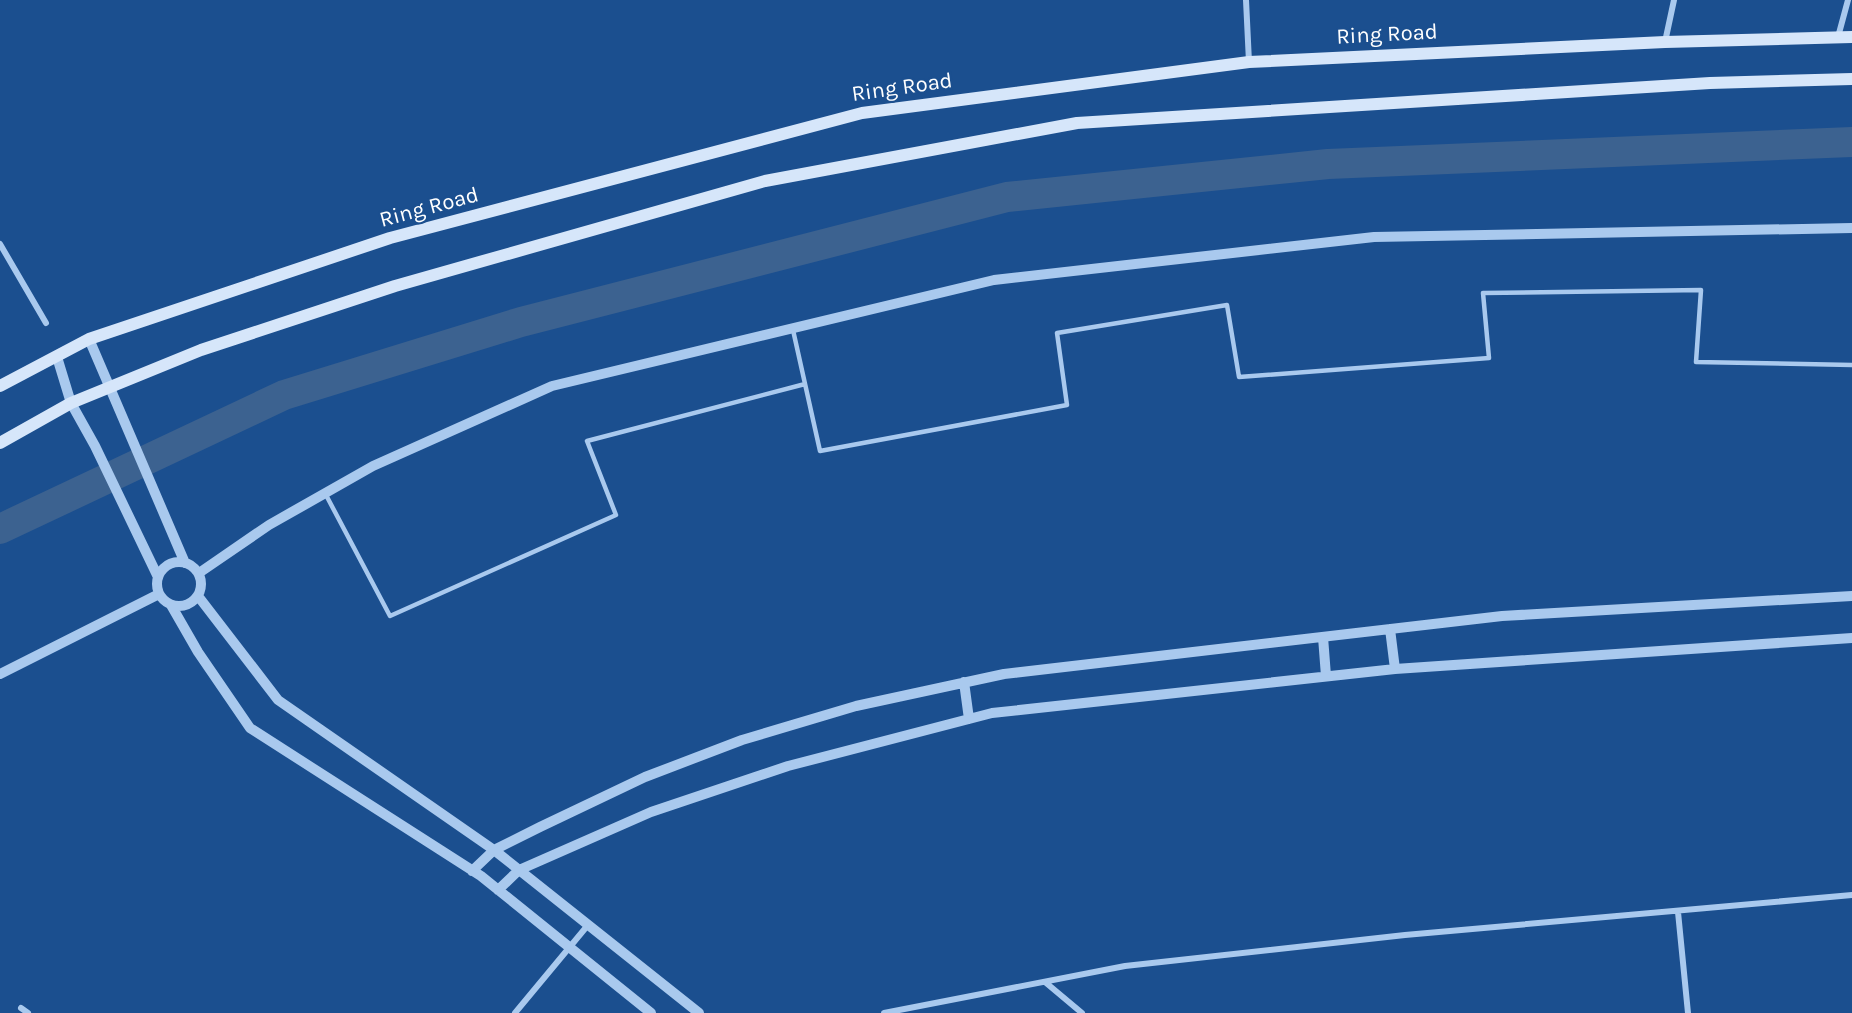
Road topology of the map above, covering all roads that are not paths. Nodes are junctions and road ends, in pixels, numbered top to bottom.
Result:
1 (1246, 0) edge
2 (1674, 0) edge
3 (1848, 0) edge
4 (1838, 37) junction
5 (1852, 38) edge
6 (1665, 42) junction
7 (1249, 62) junction
8 (1852, 79) edge
9 (1852, 228) edge
10 (0, 244) edge
11 (46, 323) dead end
12 (792, 328) junction
13 (89, 339) junction
14 (57, 357) junction
15 (1852, 365) edge
16 (805, 384) junction
17 (0, 386) edge
18 (110, 388) junction
19 (71, 403) junction
20 (0, 443) edge
21 (324, 493) junction
22 (185, 563) junction
23 (199, 573) junction
24 (158, 577) junction
25 (159, 594) junction
26 (198, 596) junction
27 (1852, 596) edge
28 (171, 605) junction
29 (1390, 629) junction
30 (1323, 637) junction
31 (1852, 638) edge
32 (1395, 669) junction
33 (0, 674) edge
34 (1326, 676) junction
35 (964, 682) junction
36 (969, 719) junction
37 (494, 850) junction
38 (472, 870) junction
39 (519, 870) junction
40 (498, 890) junction
41 (1852, 895) edge
42 (1678, 912) junction
43 (588, 925) junction
44 (570, 946) junction
45 (1045, 982) junction
46 (21, 1008) dead end
47 (28, 1013) edge
48 (515, 1013) edge
49 (651, 1013) edge
50 (699, 1013) edge
51 (884, 1013) edge
52 (1082, 1013) edge
53 (1688, 1013) edge

1 - 7 street
2 - 6 street
3 - 4 street
4 - 5 main road, Ring Road
4 - 6 main road, Ring Road
6 - 7 main road, Ring Road
7 - 13 main road, Ring Road
8 - 18 main road
9 - 12 street
10 - 11 street
12 - 16 lane
12 - 21 street
13 - 14 main road, Ring Road
13 - 18 street
14 - 17 main road, Ring Road
14 - 19 street
15 - 16 lane
16 - 21 lane
18 - 19 main road
18 - 22 street
19 - 20 main road
19 - 24 street
21 - 23 street
22 - 23 street
22 - 24 street
23 - 26 street
24 - 25 street
25 - 28 street
25 - 33 street
26 - 28 street
26 - 37 street
27 - 29 street
28 - 38 street
29 - 30 street
29 - 32 street
30 - 34 street
30 - 35 street
31 - 32 street
32 - 34 street
34 - 36 street
35 - 36 street
35 - 37 street
36 - 39 street
37 - 38 street
37 - 39 street
38 - 40 street
39 - 40 street
39 - 43 street
40 - 44 street
41 - 42 street
42 - 45 street
42 - 53 street
43 - 44 street
43 - 50 street
44 - 48 street
44 - 49 street
45 - 51 street
45 - 52 street
46 - 47 street

